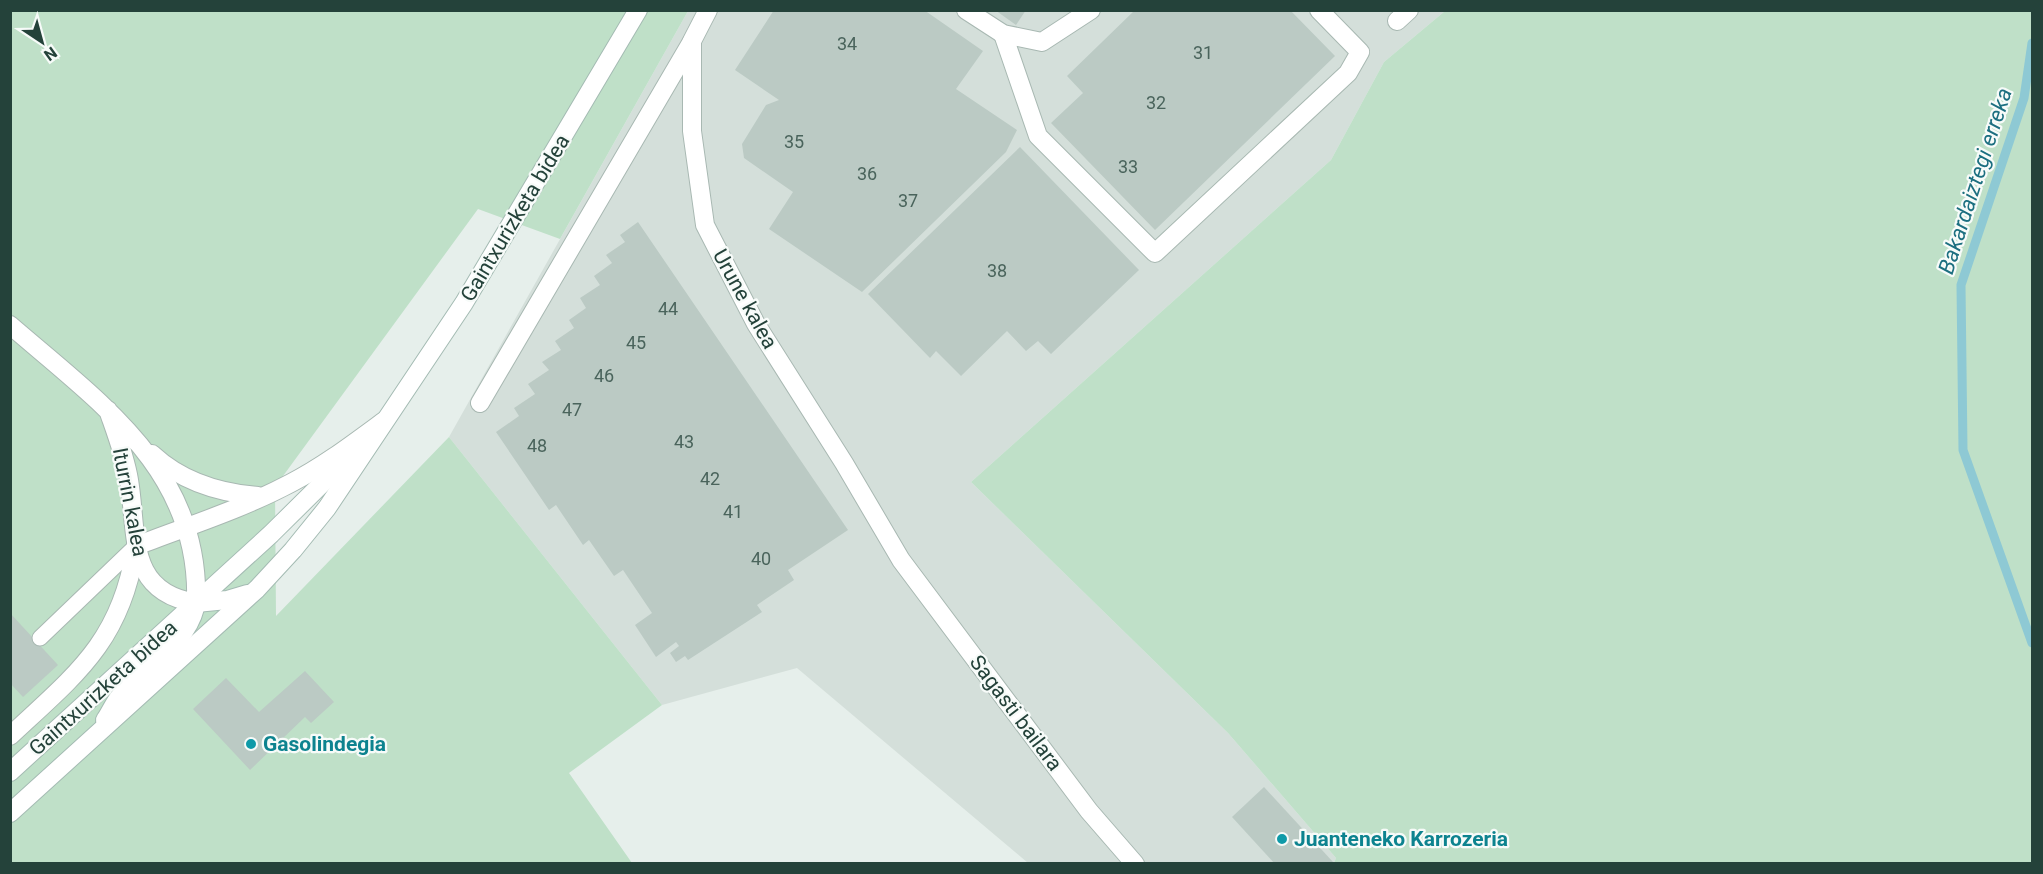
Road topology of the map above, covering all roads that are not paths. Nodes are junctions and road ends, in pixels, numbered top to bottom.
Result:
1 (638, 10) edge
2 (708, 10) edge
3 (966, 10) edge
4 (1091, 10) edge
5 (1319, 10) edge
6 (1003, 34) junction
7 (692, 41) junction
8 (10, 325) edge
9 (480, 403) dead end
10 (108, 410) junction
11 (384, 421) junction
12 (139, 441) junction
13 (263, 496) junction
14 (186, 526) junction
15 (136, 546) junction
16 (901, 560) joint
17 (257, 589) junction
18 (196, 603) junction
19 (40, 638) dead end
20 (10, 736) edge
21 (96, 736) junction
22 (10, 772) edge
23 (10, 813) edge
24 (1135, 864) edge

1 - 11 street, Gaintxurizketa bidea
2 - 7 street, Urune kalea
3 - 6 street
4 - 6 street
5 - 6 street
7 - 9 street
7 - 16 street, Urune kalea
8 - 10 street, Iturrin kalea
10 - 12 street, Iturrin kalea
10 - 15 street, Iturrin kalea
11 - 13 street
11 - 17 street, Gaintxurizketa bidea
11 - 18 street, Gaintxurizketa bidea
12 - 13 street, Iturrin kalea
12 - 14 street, Iturrin kalea
13 - 14 street
14 - 15 street
14 - 18 street, Iturrin kalea
15 - 18 street, Iturrin kalea
15 - 19 lane
15 - 20 street
16 - 24 street, Sagasti bailara
17 - 18 street, Gaintxurizketa bidea
17 - 21 street, Gaintxurizketa bidea
18 - 21 street, Gaintxurizketa bidea
18 - 22 street, Gaintxurizketa bidea
21 - 23 street, Gaintxurizketa bidea

